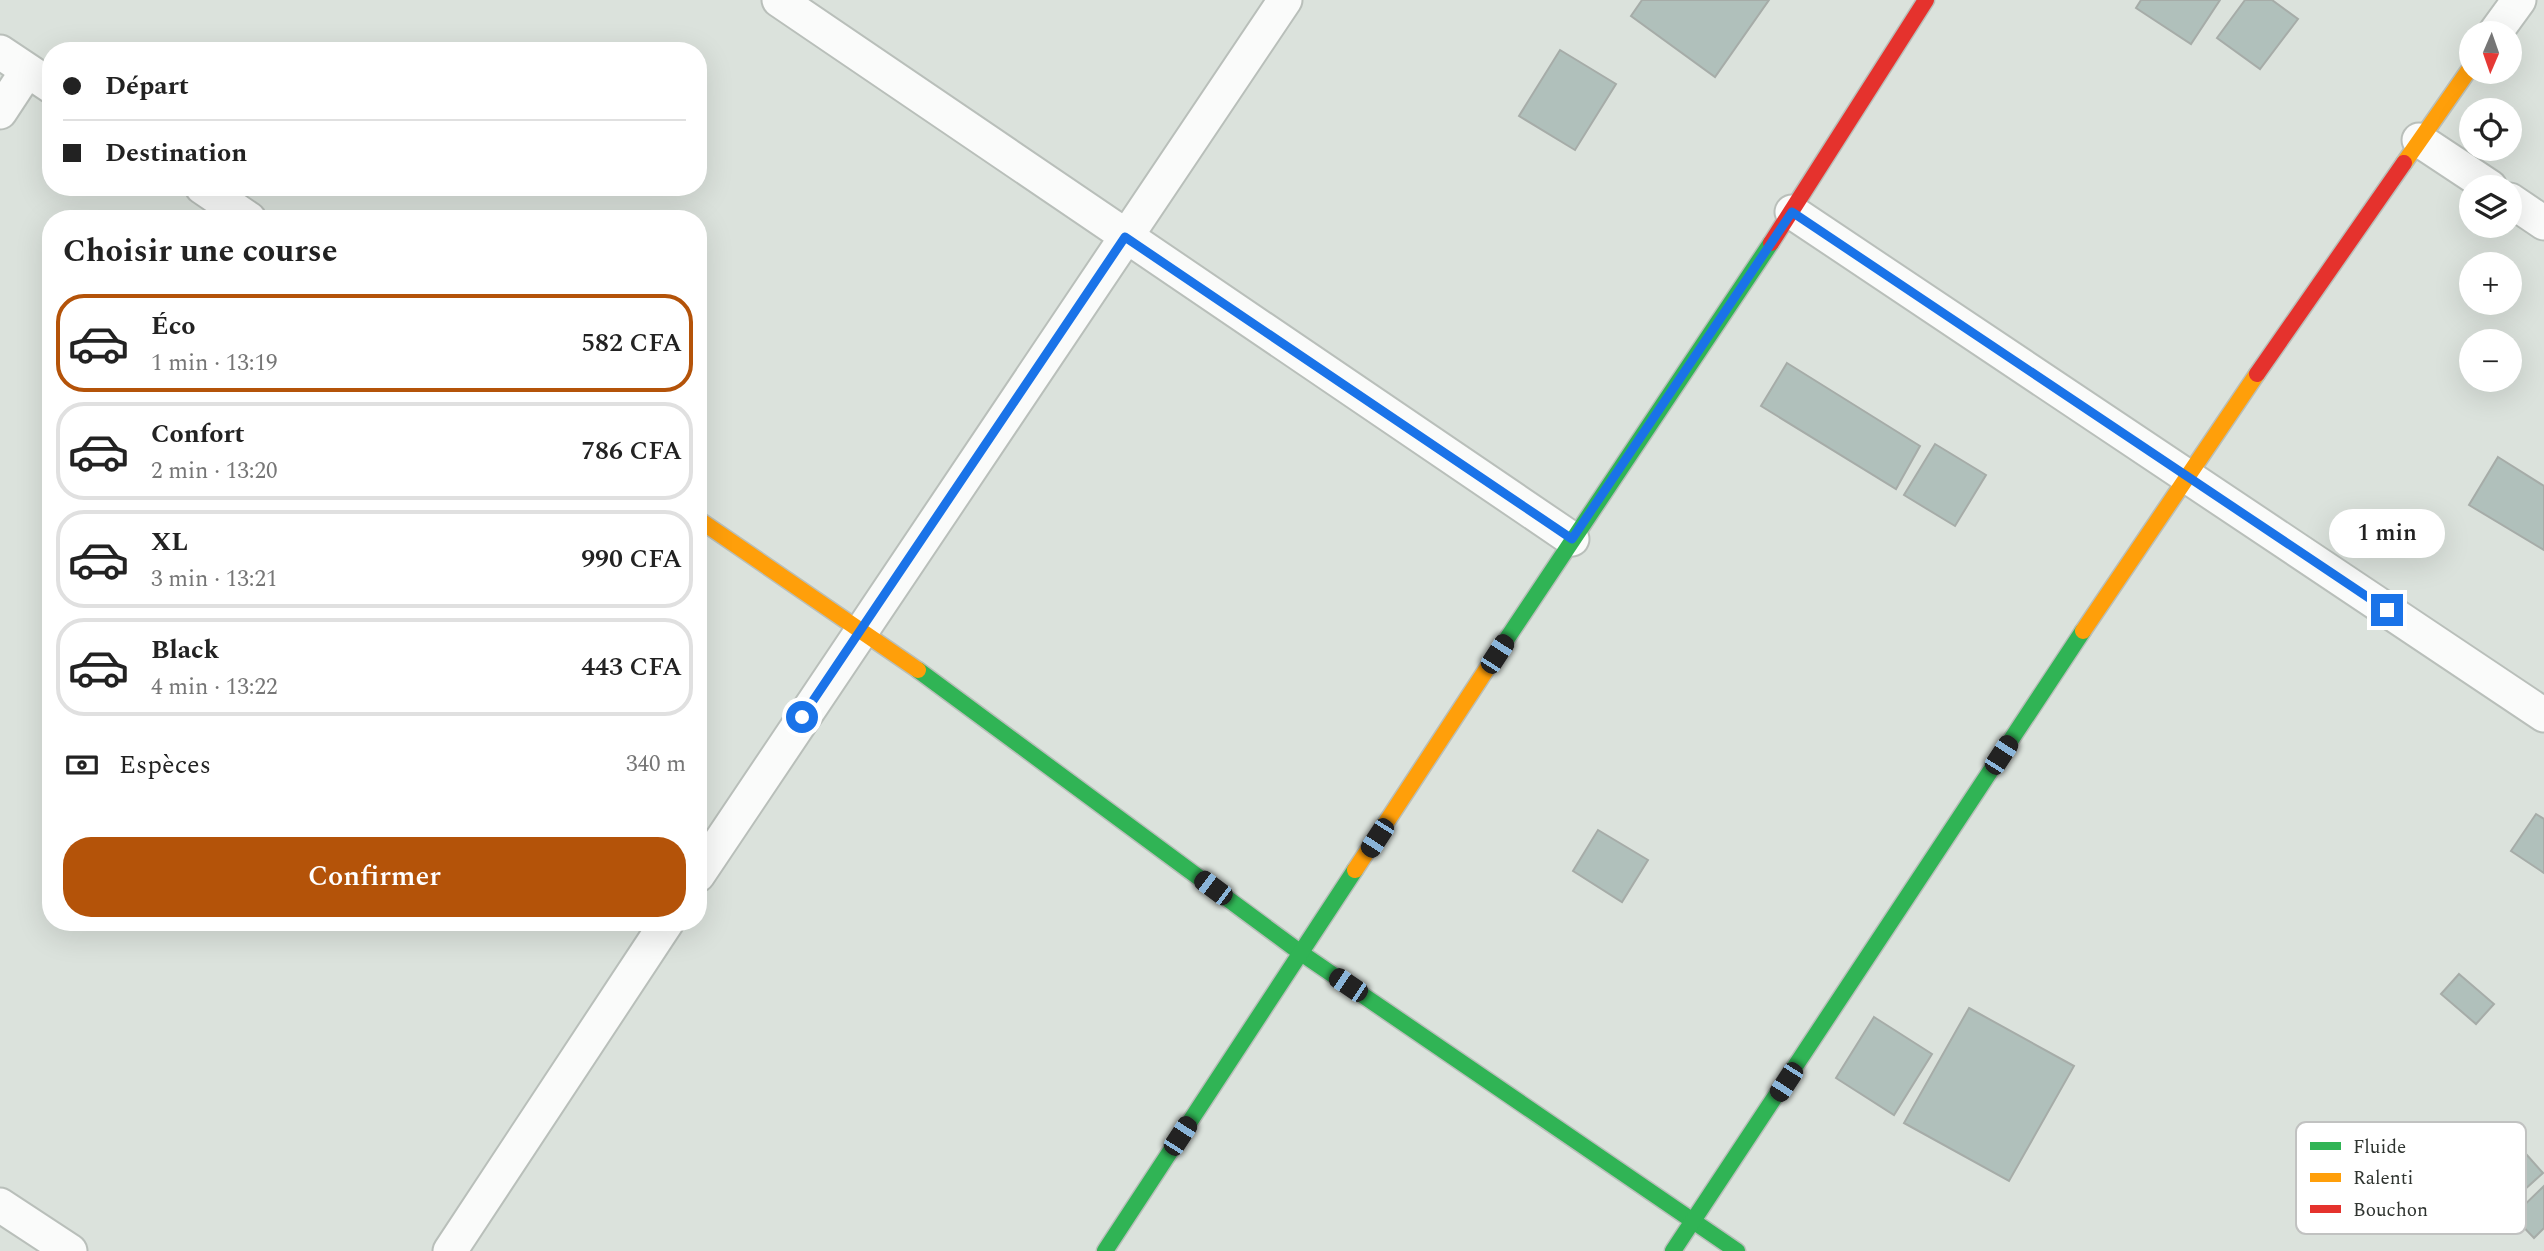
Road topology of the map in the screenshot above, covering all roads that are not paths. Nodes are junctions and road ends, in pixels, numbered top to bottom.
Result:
1 (779, 0) edge
2 (1285, 0) edge
3 (1926, 0) edge
4 (2519, 0) edge
5 (2504, 21) edge
6 (0, 52) edge
7 (39, 78) edge
8 (2459, 84) edge
9 (0, 113) edge
10 (2419, 140) junction
11 (2472, 175) edge
12 (215, 196) edge
13 (2522, 208) edge
14 (236, 210) edge
15 (1792, 212) junction
16 (2544, 223) edge
17 (1125, 237) junction
18 (2186, 476) junction
19 (707, 525) edge
20 (1572, 539) junction
21 (861, 628) junction
22 (2544, 715) edge
23 (707, 861) edge
24 (661, 931) edge
25 (1301, 953) junction
26 (0, 1205) edge
27 (1693, 1221) junction
28 (70, 1251) edge
29 (450, 1251) edge
30 (1105, 1251) edge
31 (1673, 1251) edge
32 (1737, 1251) edge

1 - 17 street
2 - 17 street
3 - 15 street
4 - 5 street
6 - 7 street
7 - 9 street
8 - 10 street
10 - 11 street
10 - 18 street
12 - 14 street
13 - 16 street
15 - 18 street
15 - 20 street
17 - 20 street
17 - 21 street
18 - 22 street
18 - 27 street
19 - 21 street
20 - 25 street
21 - 23 street
21 - 25 street
24 - 29 street
25 - 27 street
25 - 30 street
26 - 28 street
27 - 31 street
27 - 32 street

